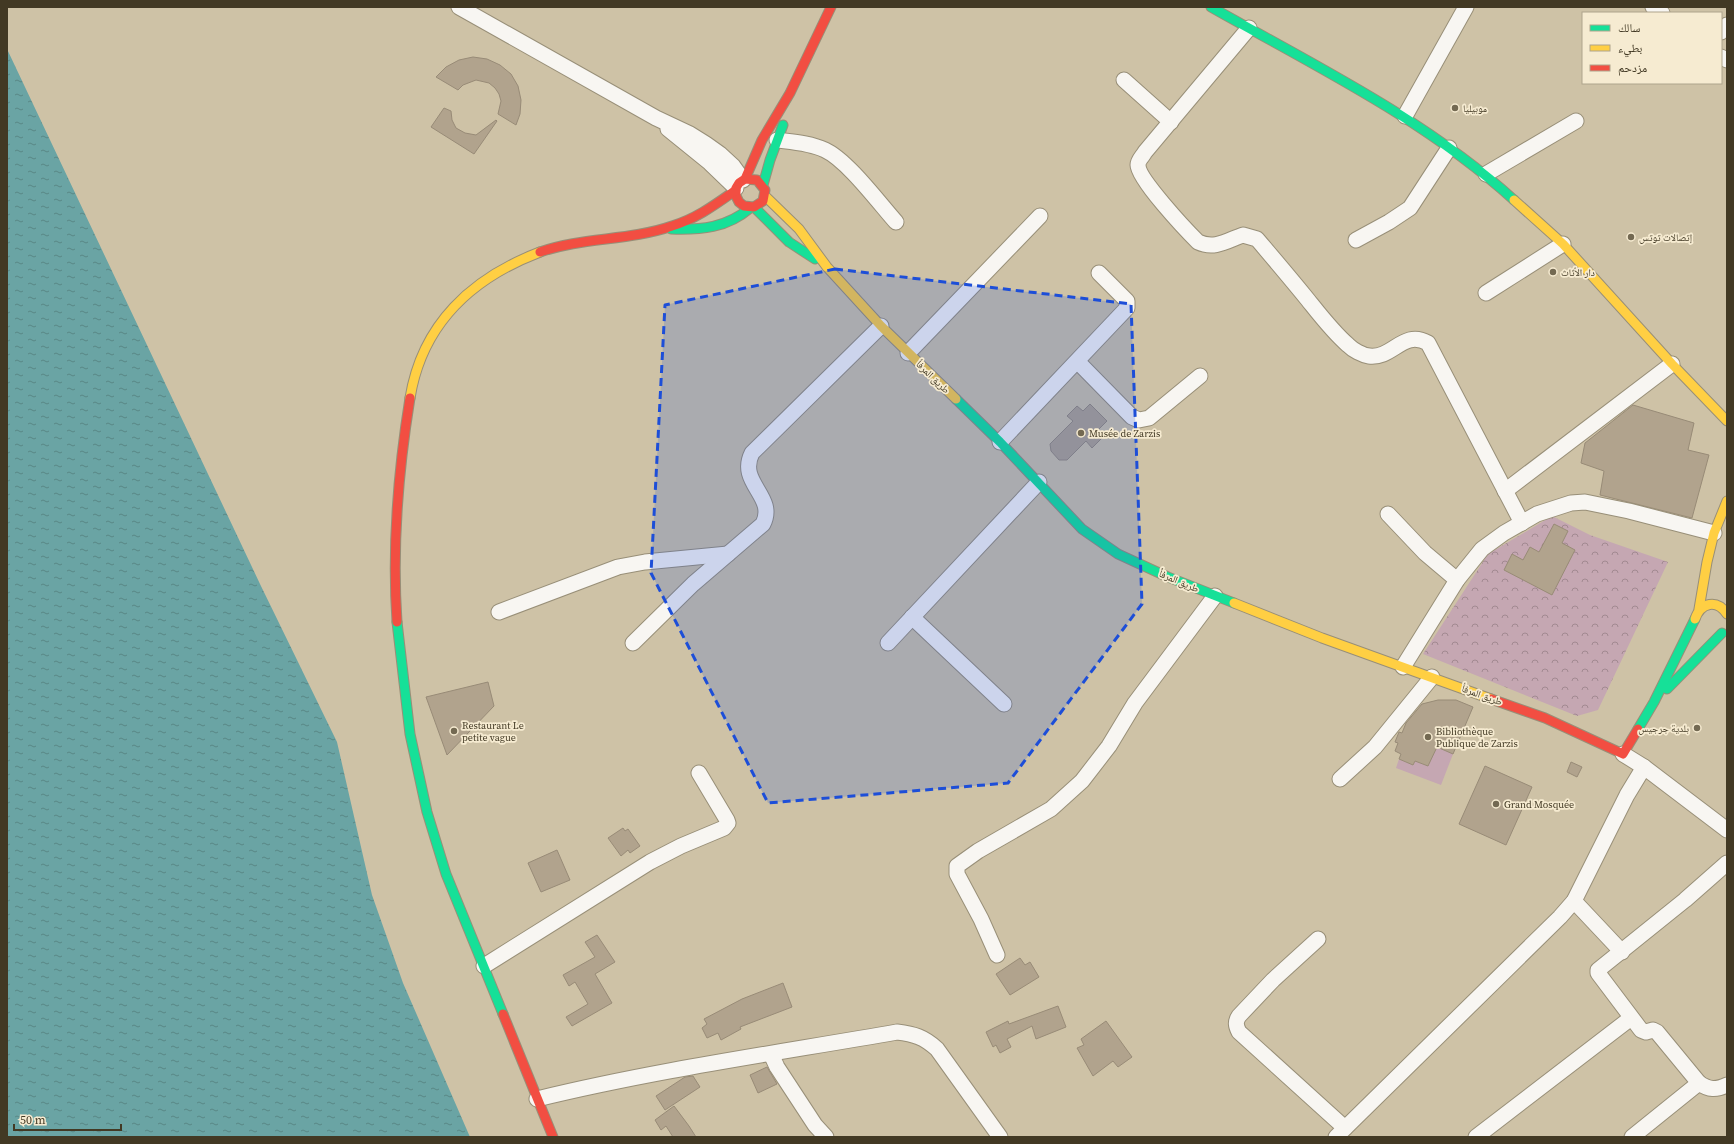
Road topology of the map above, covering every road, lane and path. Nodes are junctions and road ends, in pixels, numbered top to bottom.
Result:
1 (459, 7) edge
2 (832, 7) edge
3 (1211, 7) edge
4 (1466, 7) edge
5 (1249, 28) junction
6 (1124, 80) dead end
7 (790, 93) junction
8 (1405, 116) junction
9 (1576, 121) dead end
10 (1171, 122) junction
11 (777, 140) junction
12 (1449, 148) junction
13 (1486, 174) junction
14 (740, 184) junction
15 (763, 185) junction
16 (765, 196) junction
17 (752, 208) junction
18 (1040, 216) dead end
19 (896, 222) dead end
20 (739, 227) dead end
21 (714, 228) junction
22 (664, 229) junction
23 (765, 232) dead end
24 (1356, 240) dead end
25 (789, 242) junction
26 (1563, 244) junction
27 (827, 267) junction
28 (1099, 273) dead end
29 (1486, 293) dead end
30 (881, 326) junction
31 (908, 353) junction
32 (1078, 362) junction
33 (1672, 364) junction
34 (1200, 376) dead end
35 (1727, 421) edge
36 (1000, 442) junction
37 (1039, 482) junction
38 (1506, 491) junction
39 (1727, 501) edge
40 (1388, 514) dead end
41 (1522, 523) junction
42 (1714, 534) junction
43 (728, 554) junction
44 (1707, 562) junction
45 (1457, 580) junction
46 (1215, 596) junction
47 (1719, 604) edge
48 (1699, 609) junction
49 (499, 612) dead end
50 (1727, 614) edge
51 (912, 617) junction
52 (1695, 619) junction
53 (1698, 629) dead end
54 (1725, 629) edge
55 (1706, 635) dead end
56 (888, 642) dead end
57 (633, 643) dead end
58 (1403, 667) junction
59 (1432, 677) junction
60 (1654, 702) junction
61 (1004, 704) dead end
62 (1623, 754) junction
63 (1644, 767) junction
64 (699, 773) dead end
65 (1340, 779) dead end
66 (1727, 830) edge
67 (1727, 863) edge
68 (1574, 901) junction
69 (1318, 939) dead end
70 (1622, 952) junction
71 (998, 955) dead end
72 (484, 966) junction
73 (1631, 1018) junction
74 (771, 1054) junction
75 (1699, 1084) junction
76 (1727, 1085) edge
77 (537, 1099) junction
78 (1341, 1133) edge
79 (553, 1137) edge
80 (826, 1137) edge
81 (1000, 1137) edge
82 (1476, 1137) edge
83 (1632, 1137) edge

1 - 14 street
2 - 7 street
3 - 5 street
4 - 8 street
5 - 8 street
5 - 10 street
6 - 10 street
7 - 11 street
7 - 14 street
8 - 12 street
9 - 13 street
10 - 38 street
11 - 15 street
11 - 19 street
12 - 13 street
12 - 24 street
13 - 26 street
14 - 15 street
14 - 17 street
14 - 22 street
15 - 16 street
16 - 17 street
16 - 27 street
17 - 21 street
17 - 25 street
18 - 31 street
20 - 21 street
21 - 22 street
22 - 72 street
23 - 25 street
25 - 27 street
26 - 29 street
26 - 33 street
27 - 30 street, طريق المرفأ
28 - 32 street
30 - 31 street, طريق المرفأ
30 - 43 street
31 - 36 street, طريق المرفأ
32 - 34 street
32 - 36 street
33 - 35 street
33 - 38 street
36 - 37 street, طريق المرفأ
37 - 46 street, طريق المرفأ
37 - 51 street
38 - 41 street
39 - 42 street
40 - 45 street
41 - 42 street
41 - 45 street
42 - 44 street
43 - 49 street
43 - 57 street
44 - 47 street
44 - 48 street
45 - 58 street
46 - 58 street, طريق المرفأ
46 - 71 street
47 - 48 street
47 - 50 street
48 - 52 street
51 - 56 street
51 - 61 street
52 - 53 street
52 - 60 street
54 - 55 street
54 - 60 street
58 - 59 street, طريق المرفأ
59 - 62 street, طريق المرفأ
59 - 65 street
60 - 62 street
62 - 63 street
63 - 66 street
63 - 68 street
64 - 72 street
67 - 70 street
68 - 70 street
68 - 78 street
69 - 78 street
70 - 73 street
72 - 77 street
73 - 75 street
73 - 82 street
74 - 77 street
74 - 80 street
74 - 81 street
75 - 76 street
75 - 83 street
77 - 79 street

